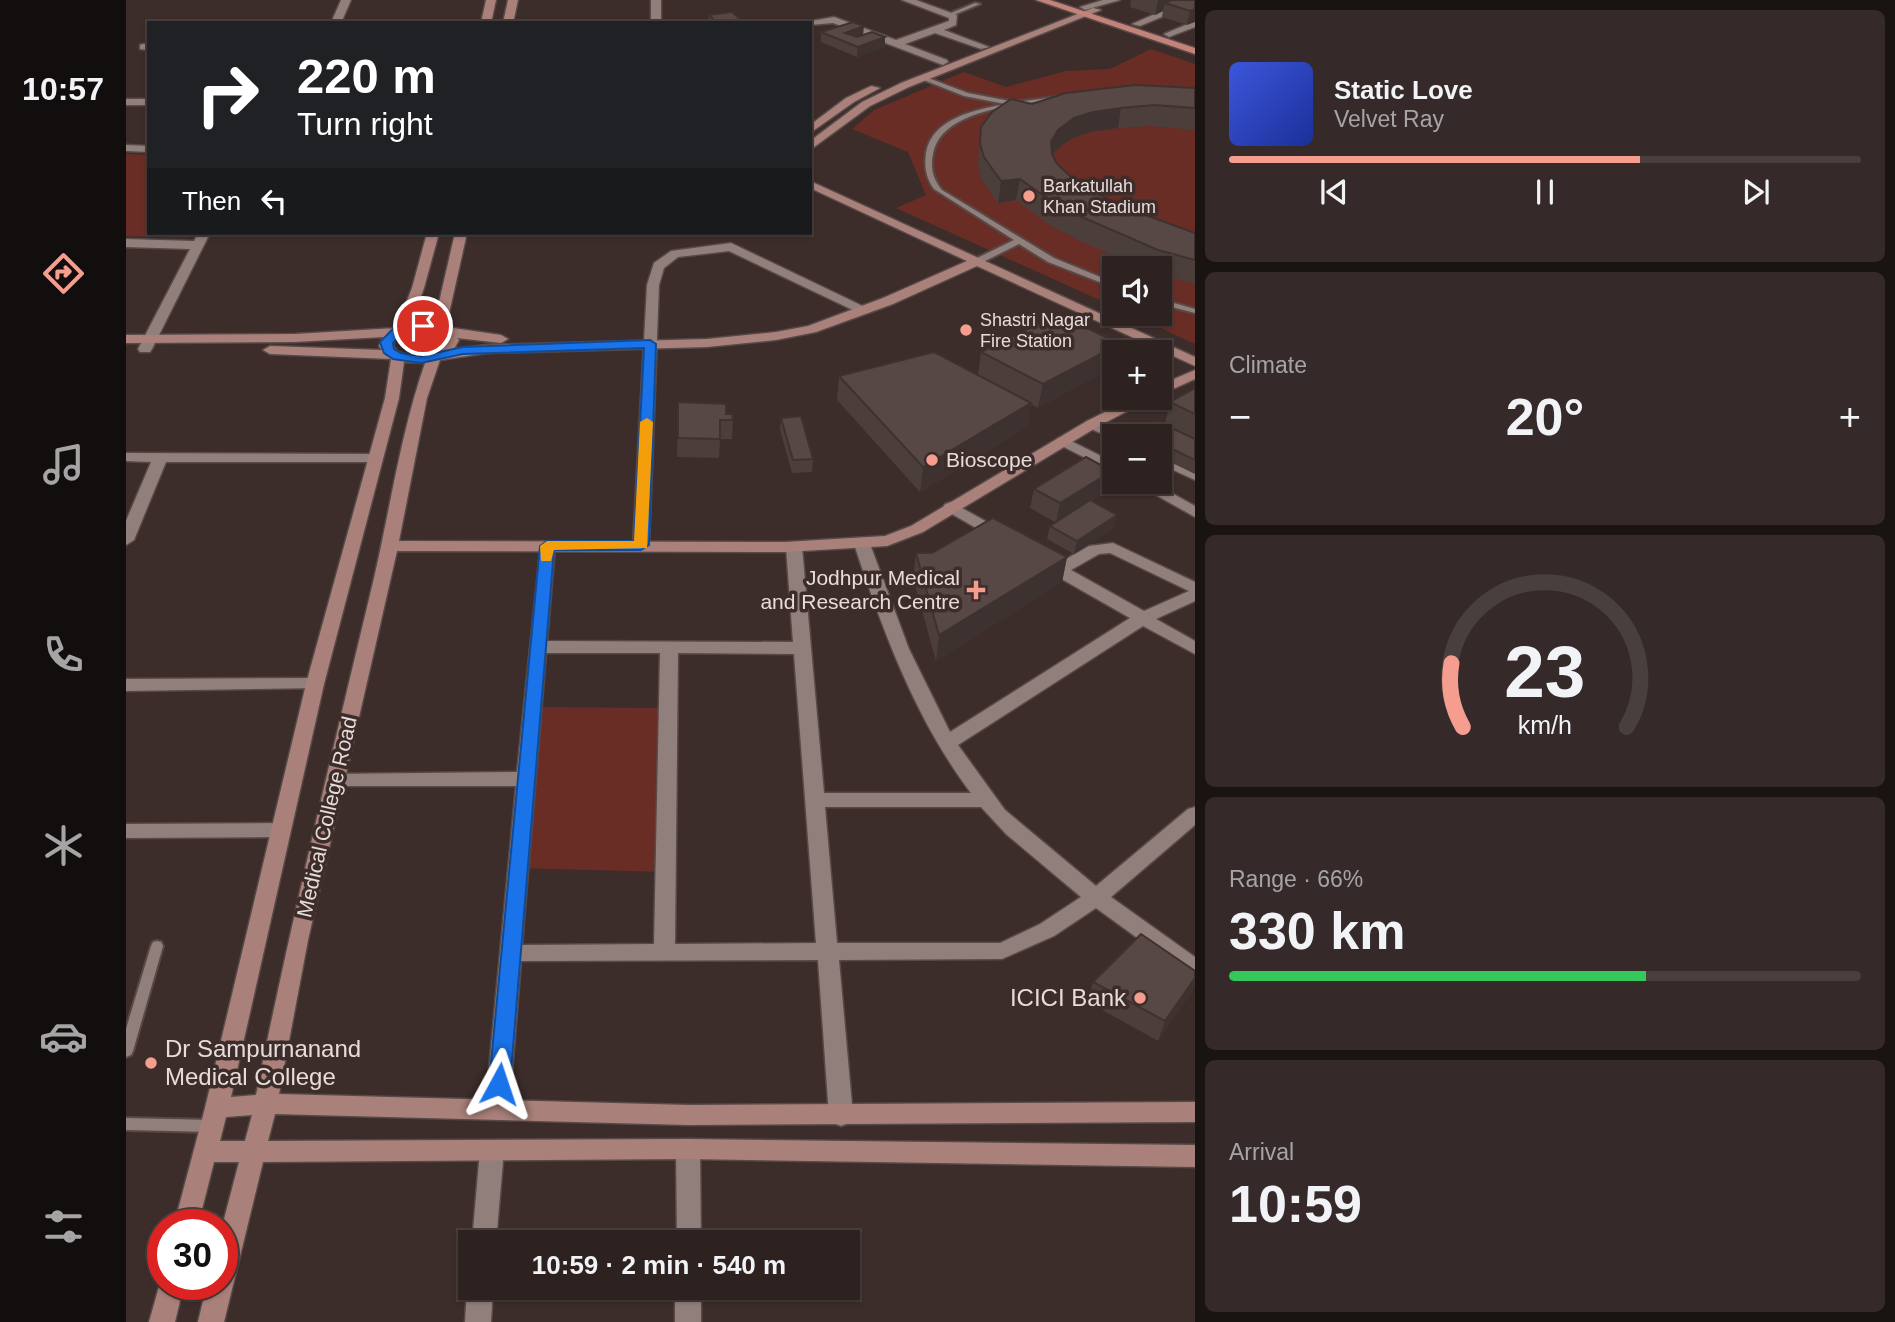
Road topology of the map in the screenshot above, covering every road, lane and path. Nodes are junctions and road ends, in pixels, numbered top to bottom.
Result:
1 (346, 0) edge
2 (491, 0) edge
3 (513, 0) edge
4 (656, 0) edge
5 (908, 0) edge
6 (1041, 0) edge
7 (1064, 0) edge
8 (1115, 0) edge
9 (1195, 0) edge
10 (977, 4) dead end
11 (1089, 9) junction
12 (949, 15) junction
13 (337, 21) edge
14 (486, 21) edge
15 (508, 21) edge
16 (656, 21) edge
17 (812, 22) edge
18 (1138, 24) junction
19 (1192, 28) edge
20 (935, 30) junction
21 (1168, 34) junction
22 (1195, 43) edge
23 (895, 44) junction
24 (984, 47) junction
25 (1195, 51) edge
26 (943, 62) junction
27 (923, 78) junction
28 (966, 95) junction
29 (1074, 95) edge
30 (126, 102) edge
31 (147, 102) edge
32 (1014, 104) junction
33 (962, 117) junction
34 (812, 128) edge
35 (812, 145) edge
36 (126, 148) edge
37 (147, 149) edge
38 (812, 185) edge
39 (812, 196) edge
40 (203, 235) edge
41 (432, 235) edge
42 (461, 235) edge
43 (1021, 240) junction
44 (126, 243) edge
45 (196, 245) junction
46 (970, 264) junction
47 (1102, 281) edge
48 (1172, 305) edge
49 (864, 310) junction
50 (1195, 312) edge
51 (442, 330) junction
52 (400, 331) junction
53 (126, 338) edge
54 (1125, 340) edge
55 (148, 344) junction
56 (650, 344) junction
57 (572, 346) junction
58 (126, 349) edge
59 (395, 356) junction
60 (437, 356) junction
61 (1172, 362) edge
62 (1195, 362) edge
63 (1195, 373) edge
64 (1172, 385) edge
65 (1121, 410) edge
66 (1092, 424) junction
67 (1102, 429) edge
68 (1063, 441) junction
69 (126, 457) edge
70 (160, 458) junction
71 (374, 458) junction
72 (1102, 462) edge
73 (1172, 464) edge
74 (1195, 475) edge
75 (1162, 494) edge
76 (951, 507) junction
77 (1195, 512) edge
78 (126, 540) edge
79 (862, 544) junction
80 (641, 545) junction
81 (390, 546) junction
82 (547, 546) junction
83 (794, 547) junction
84 (1059, 570) junction
85 (1195, 588) edge
86 (1195, 595) edge
87 (1143, 618) junction
88 (538, 646) junction
89 (669, 647) junction
90 (802, 648) junction
91 (1195, 648) edge
92 (315, 684) junction
93 (126, 685) edge
94 (947, 742) junction
95 (336, 779) junction
96 (526, 779) junction
97 (815, 800) junction
98 (987, 800) junction
99 (1195, 814) edge
100 (126, 831) edge
101 (279, 831) junction
102 (1097, 897) junction
103 (157, 946) dead end
104 (827, 950) junction
105 (664, 952) junction
106 (510, 953) junction
107 (1195, 968) edge
108 (126, 1051) edge
109 (266, 1104) junction
110 (497, 1110) junction
111 (1195, 1112) edge
112 (841, 1116) junction
113 (214, 1117) junction
114 (126, 1124) edge
115 (688, 1149) junction
116 (492, 1150) junction
117 (253, 1151) junction
118 (204, 1152) junction
119 (1192, 1159) edge
120 (190, 1209) edge
121 (238, 1211) edge
122 (485, 1230) edge
123 (690, 1230) edge
124 (167, 1300) edge
125 (216, 1300) edge
126 (480, 1300) edge
127 (688, 1300) edge
128 (162, 1322) edge
129 (211, 1322) edge
130 (478, 1322) edge
131 (688, 1322) edge

1 - 13 street
2 - 14 street
3 - 15 street
4 - 16 street
5 - 12 street
6 - 11 main road
7 - 11 main road
8 - 11 street
9 - 18 street
10 - 12 lane
11 - 18 main road
11 - 24 street
11 - 25 main road
11 - 27 street
12 - 20 street
17 - 23 street
18 - 21 main road
19 - 21 street
20 - 23 street
20 - 24 street
21 - 22 main road
23 - 26 street
24 - 26 street
26 - 34 street
27 - 28 lane
27 - 35 street
28 - 32 lane
28 - 33 lane
29 - 32 lane
30 - 31 street
32 - 33 lane
33 - 43 lane
36 - 37 street
38 - 46 street
39 - 46 street
40 - 45 street
41 - 52 street
42 - 51 street
43 - 46 lane
43 - 47 lane
44 - 45 street
45 - 55 street
46 - 49 street
46 - 54 street
46 - 62 street
48 - 50 lane
49 - 56 street
49 - 56 street
51 - 52 street
51 - 57 street
51 - 60 street, Medical College Road
52 - 55 street
52 - 59 street, Medical College Road
53 - 55 street
55 - 58 street
55 - 59 street
56 - 57 street
56 - 80 street
57 - 60 street
59 - 60 street
59 - 71 street, Medical College Road
60 - 81 street, Medical College Road
61 - 63 street
63 - 64 street
65 - 66 street
66 - 67 street
66 - 68 street
68 - 72 street
68 - 76 street
69 - 70 street
70 - 71 street
70 - 78 street
71 - 92 street, Medical College Road
73 - 74 street
75 - 77 street
76 - 79 street
76 - 84 street
79 - 83 street
79 - 94 street
80 - 82 street
80 - 83 street
81 - 82 street
81 - 95 street, Medical College Road
82 - 88 street
83 - 90 street
84 - 85 street
84 - 87 street
86 - 87 street
87 - 91 street
87 - 94 street
88 - 89 street
88 - 96 street
89 - 90 street
89 - 105 street
90 - 97 street
92 - 93 street
92 - 101 street, Medical College Road
94 - 98 street
95 - 96 street
95 - 109 street, Medical College Road
96 - 106 street
97 - 98 street
97 - 104 street
98 - 102 street
99 - 102 street
100 - 101 street
101 - 113 street, Medical College Road
102 - 104 street
102 - 107 street
103 - 108 lane
104 - 105 street
104 - 112 street
105 - 106 street
106 - 110 street
109 - 110 street
109 - 113 street
109 - 117 street, Medical College Road
110 - 112 street
111 - 112 street
113 - 114 lane
113 - 118 street, Medical College Road
115 - 116 street
115 - 119 street
115 - 123 street
116 - 117 street
116 - 122 street
117 - 118 street
117 - 121 street, Medical College Road
118 - 120 street, Medical College Road
124 - 128 street
125 - 129 street
126 - 130 street
127 - 131 street

